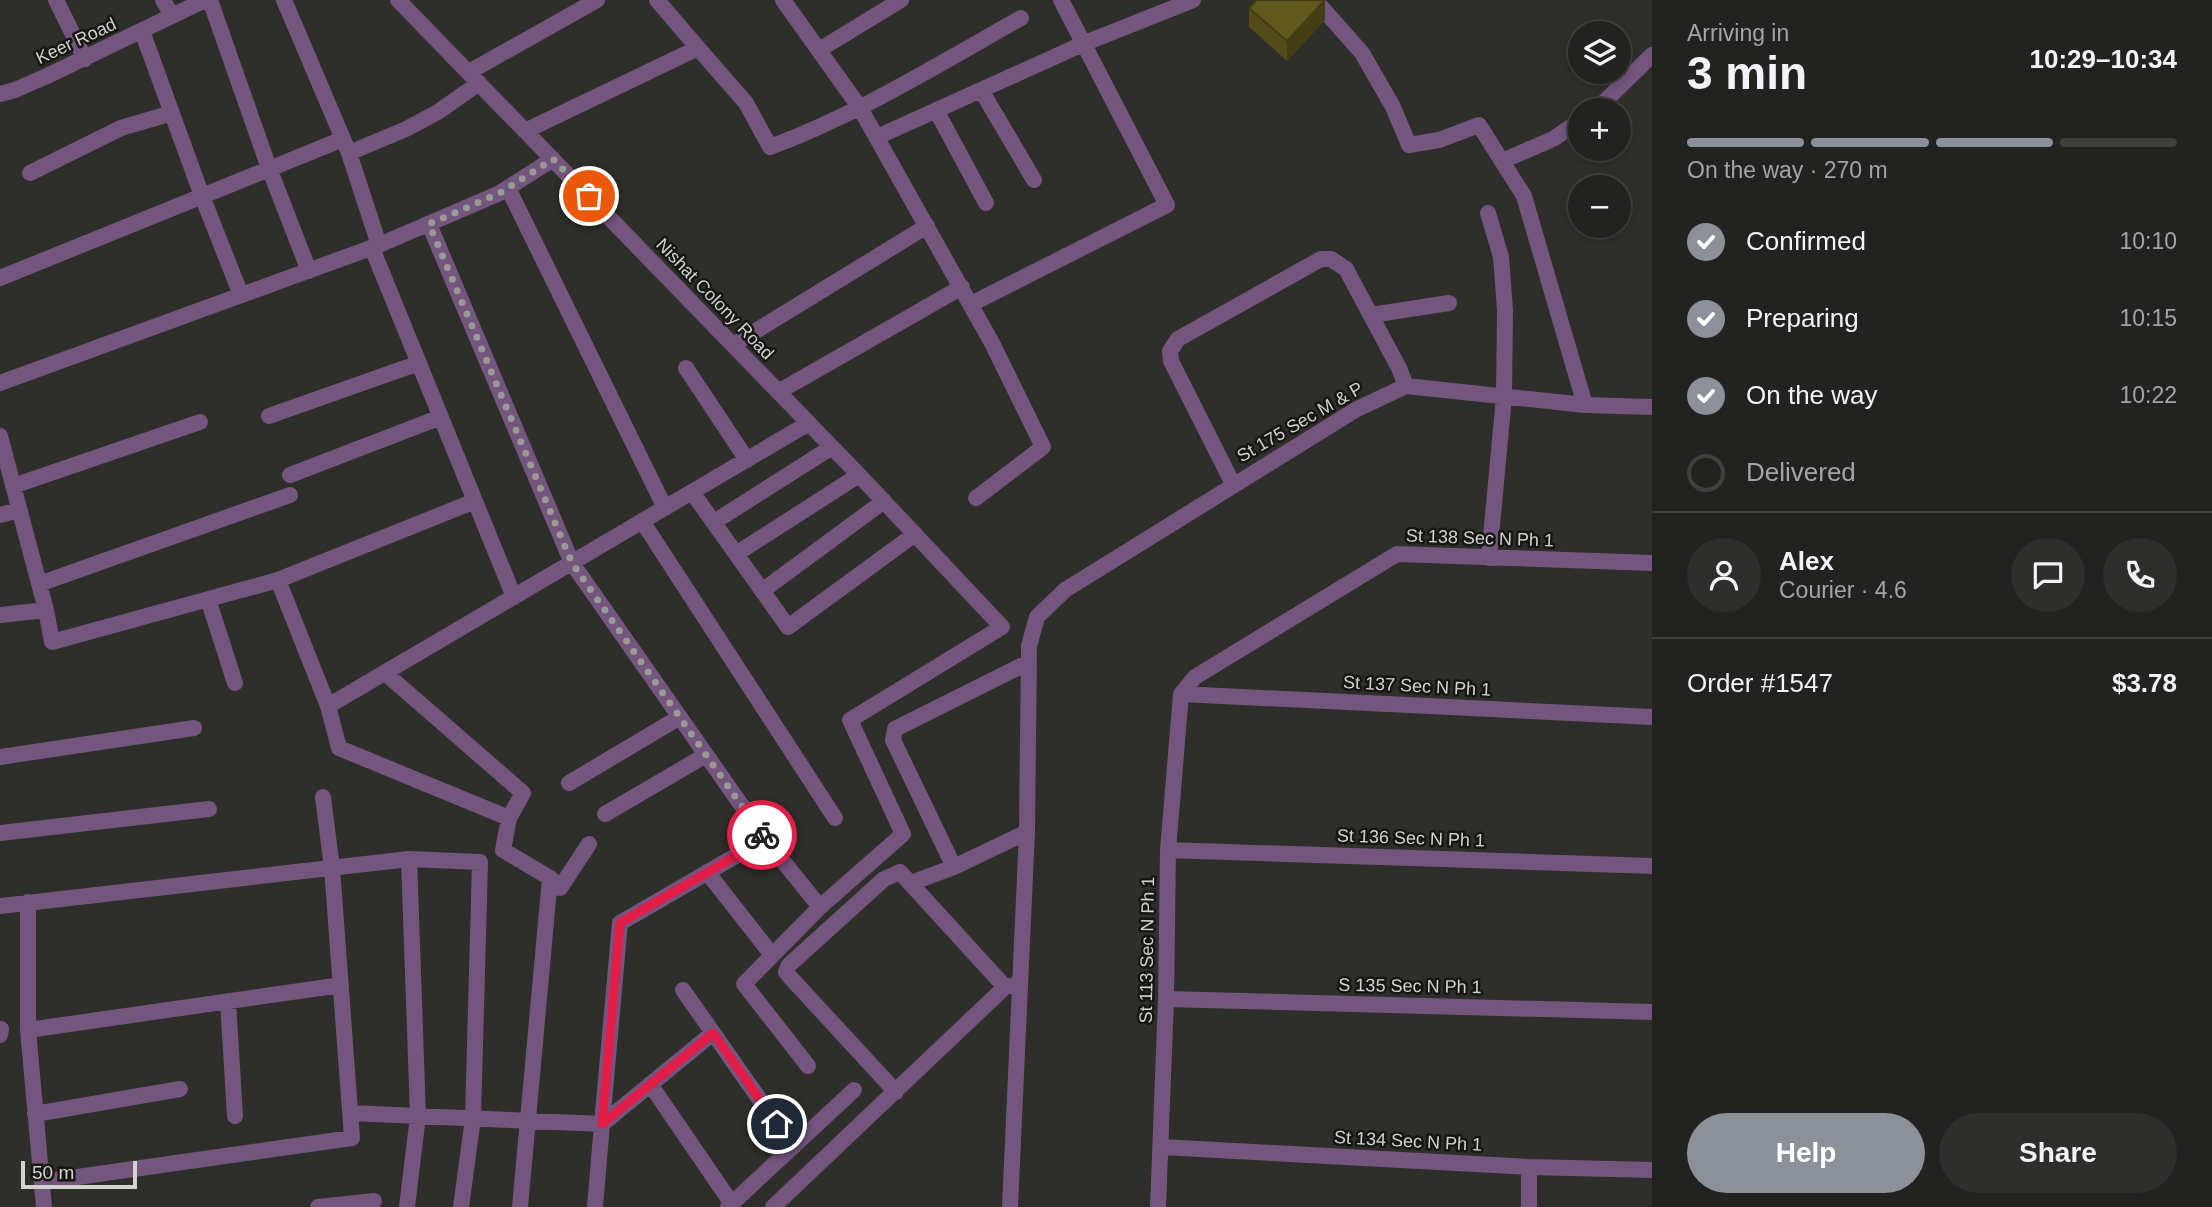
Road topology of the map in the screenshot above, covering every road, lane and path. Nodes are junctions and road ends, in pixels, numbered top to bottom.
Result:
1 (56, 0) edge
2 (163, 0) edge
3 (207, 0) edge
4 (284, 0) edge
5 (398, 0) edge
6 (597, 0) edge
7 (657, 0) edge
8 (783, 0) edge
9 (901, 0) edge
10 (1061, 0) edge
11 (1147, 0) edge
12 (1194, 0) edge
13 (1315, 0) edge
14 (1156, 15) junction
15 (172, 16) junction
16 (1021, 18) dead end
17 (142, 31) junction
18 (1085, 43) junction
19 (698, 48) junction
20 (819, 50) junction
21 (1652, 55) edge
22 (85, 58) junction
23 (474, 77) junction
24 (981, 90) junction
25 (0, 94) edge
26 (1609, 98) edge
27 (860, 108) junction
28 (936, 110) junction
29 (172, 113) junction
30 (1568, 129) edge
31 (525, 131) junction
32 (877, 137) junction
33 (346, 146) junction
34 (553, 159) junction
35 (1502, 161) junction
36 (270, 168) junction
37 (30, 173) dead end
38 (1034, 180) dead end
39 (508, 188) junction
40 (202, 196) junction
41 (986, 203) dead end
42 (1488, 213) dead end
43 (429, 224) junction
44 (927, 226) junction
45 (376, 246) junction
46 (309, 271) junction
47 (0, 278) edge
48 (962, 287) junction
49 (241, 295) junction
50 (1449, 303) dead end
51 (971, 304) junction
52 (1371, 315) junction
53 (733, 345) junction
54 (419, 363) junction
55 (686, 368) dead end
56 (0, 383) edge
57 (1406, 386) junction
58 (778, 392) junction
59 (1504, 397) junction
60 (1586, 405) junction
61 (1652, 407) edge
62 (269, 416) dead end
63 (441, 417) junction
64 (200, 422) dead end
65 (809, 423) junction
66 (0, 436) edge
67 (832, 447) junction
68 (747, 460) junction
69 (290, 475) dead end
70 (859, 475) junction
71 (1233, 484) junction
72 (13, 486) junction
73 (692, 492) junction
74 (290, 495) dead end
75 (976, 498) dead end
76 (475, 500) junction
77 (884, 501) junction
78 (665, 508) junction
79 (19, 510) junction
80 (0, 515) edge
81 (642, 521) junction
82 (714, 522) junction
83 (915, 534) junction
84 (736, 554) junction
85 (1489, 558) junction
86 (572, 563) junction
87 (1652, 563) edge
88 (278, 580) junction
89 (39, 584) junction
90 (762, 591) junction
91 (514, 597) junction
92 (208, 599) junction
93 (46, 610) junction
94 (0, 615) edge
95 (1029, 654) junction
96 (385, 673) junction
97 (235, 683) dead end
98 (1181, 694) junction
99 (328, 706) junction
100 (680, 717) junction
101 (1652, 717) edge
102 (194, 728) dead end
103 (706, 755) junction
104 (0, 757) edge
105 (569, 783) dead end
106 (323, 797) dead end
107 (209, 809) dead end
108 (605, 814) dead end
109 (509, 818) junction
110 (835, 818) dead end
111 (1027, 832) junction
112 (0, 833) edge
113 (765, 839) junction
114 (589, 844) dead end
115 (1168, 849) junction
116 (409, 859) junction
117 (1652, 866) edge
118 (954, 867) junction
119 (332, 868) junction
120 (706, 873) junction
121 (550, 878) junction
122 (911, 883) junction
123 (27, 902) junction
124 (0, 906) edge
125 (820, 907) junction
126 (772, 955) junction
127 (341, 985) junction
128 (1014, 985) junction
129 (683, 990) dead end
130 (1166, 999) junction
131 (228, 1001) junction
132 (1652, 1012) edge
133 (1, 1029) edge
134 (28, 1030) junction
135 (713, 1033) junction
136 (0, 1035) edge
137 (808, 1066) dead end
138 (650, 1084) junction
139 (180, 1089) dead end
140 (854, 1090) dead end
141 (896, 1091) junction
142 (350, 1113) junction
143 (35, 1114) junction
144 (235, 1116) dead end
145 (418, 1116) junction
146 (473, 1118) junction
147 (530, 1121) junction
148 (602, 1124) junction
149 (793, 1147) junction
150 (1162, 1147) junction
151 (1529, 1167) junction
152 (1652, 1170) edge
153 (42, 1182) junction
154 (374, 1200) dead end
155 (1010, 1201) edge
156 (730, 1205) edge
157 (44, 1207) edge
158 (318, 1207) edge
159 (407, 1207) edge
160 (461, 1207) edge
161 (520, 1207) edge
162 (595, 1207) edge
163 (773, 1207) edge
164 (997, 1207) edge
165 (1158, 1207) edge
166 (1529, 1207) edge

1 - 22 street
2 - 15 street
3 - 15 street, Keer Road
3 - 36 street
4 - 33 street
5 - 23 street, Nishat Colony Road
6 - 23 street
7 - 19 street
8 - 20 street
9 - 20 street
10 - 18 street
11 - 14 street
12 - 14 street
13 - 35 street
14 - 18 street
15 - 17 street, Keer Road
16 - 27 street
17 - 22 street, Keer Road
17 - 29 street
18 - 24 street
18 - 51 street
19 - 27 street
19 - 31 street
20 - 27 street
21 - 26 street
22 - 25 street, Keer Road
23 - 31 street, Nishat Colony Road
23 - 33 street
24 - 28 street
24 - 38 street
27 - 32 street
28 - 32 street
28 - 41 street
29 - 37 street
29 - 40 street
30 - 35 street
31 - 34 street, Nishat Colony Road
32 - 44 street
33 - 36 street
33 - 45 street
34 - 39 street
34 - 53 street, Nishat Colony Road
35 - 60 street
36 - 40 street
36 - 46 street
39 - 43 street
39 - 78 street
40 - 47 street
40 - 49 street
42 - 59 street
43 - 45 street
43 - 86 street
44 - 48 street
44 - 53 street
45 - 46 street
45 - 54 street
46 - 49 street
48 - 51 street
48 - 58 street
49 - 56 street
50 - 52 street
51 - 75 street
52 - 57 street
52 - 71 street
53 - 58 street, Nishat Colony Road
54 - 62 street
54 - 63 street
55 - 68 street
57 - 59 street
57 - 71 street, St 175 Sec M & P
58 - 65 street, Nishat Colony Road
59 - 60 street
59 - 85 street
60 - 61 street
63 - 69 street
63 - 76 street
64 - 72 street
65 - 67 street, Nishat Colony Road
65 - 68 street
66 - 72 street
67 - 70 street, Nishat Colony Road
67 - 82 street
68 - 73 street
70 - 77 street, Nishat Colony Road
70 - 84 street
71 - 95 street, St 175 Sec M & P
72 - 79 street
73 - 78 street
73 - 82 street
74 - 89 street
76 - 88 street
76 - 91 street
77 - 83 street, Nishat Colony Road
77 - 90 street
78 - 81 street
79 - 80 street
79 - 89 street
81 - 86 street
81 - 110 street
82 - 84 street
83 - 90 street
83 - 125 street, Nishat Colony Road
84 - 90 street
85 - 87 street, St 138 Sec N Ph 1
85 - 98 street, St 138 Sec N Ph 1
86 - 91 street
86 - 100 street
88 - 92 street
88 - 99 street
89 - 93 street
91 - 96 street
92 - 93 street
92 - 97 street
93 - 94 street
95 - 111 street, St 175 Sec M & P
95 - 118 street
96 - 99 street
96 - 109 street
98 - 101 street, St 137 Sec N Ph 1
98 - 115 street, St 113 Sec N Ph 1
99 - 109 street
100 - 103 street
100 - 105 street
102 - 104 street
103 - 108 street
103 - 113 street
106 - 119 street
107 - 112 street
109 - 121 street
111 - 118 street
111 - 128 street, St 175 Sec M & P
113 - 120 street
113 - 125 street
114 - 121 street
115 - 117 street, St 136 Sec N Ph 1
115 - 130 street, St 113 Sec N Ph 1
116 - 119 street
116 - 145 street
116 - 146 street
118 - 122 street
119 - 123 street
119 - 127 street
120 - 126 street
120 - 148 street
121 - 147 street
122 - 128 street
122 - 141 street
123 - 124 street
123 - 134 street
125 - 126 street
126 - 137 street
127 - 131 street
127 - 142 street
128 - 141 street
128 - 155 street, St 175 Sec M & P
129 - 135 street
130 - 132 street, S 135 Sec N Ph 1
130 - 150 street, St 113 Sec N Ph 1
131 - 134 street
131 - 144 street
133 - 136 street
134 - 143 street
135 - 138 street
135 - 149 street
138 - 148 street
138 - 156 street
139 - 143 street
140 - 149 street
141 - 163 street
142 - 145 street
142 - 153 street
143 - 153 street
145 - 146 street
145 - 159 street
146 - 147 street
146 - 160 street
147 - 148 street
147 - 161 street
148 - 162 street
149 - 156 street
150 - 151 street, St 134 Sec N Ph 1
150 - 165 street, St 113 Sec N Ph 1
151 - 152 street, St 134 Sec N Ph 1
151 - 166 street
153 - 157 street
154 - 158 street
155 - 164 street

